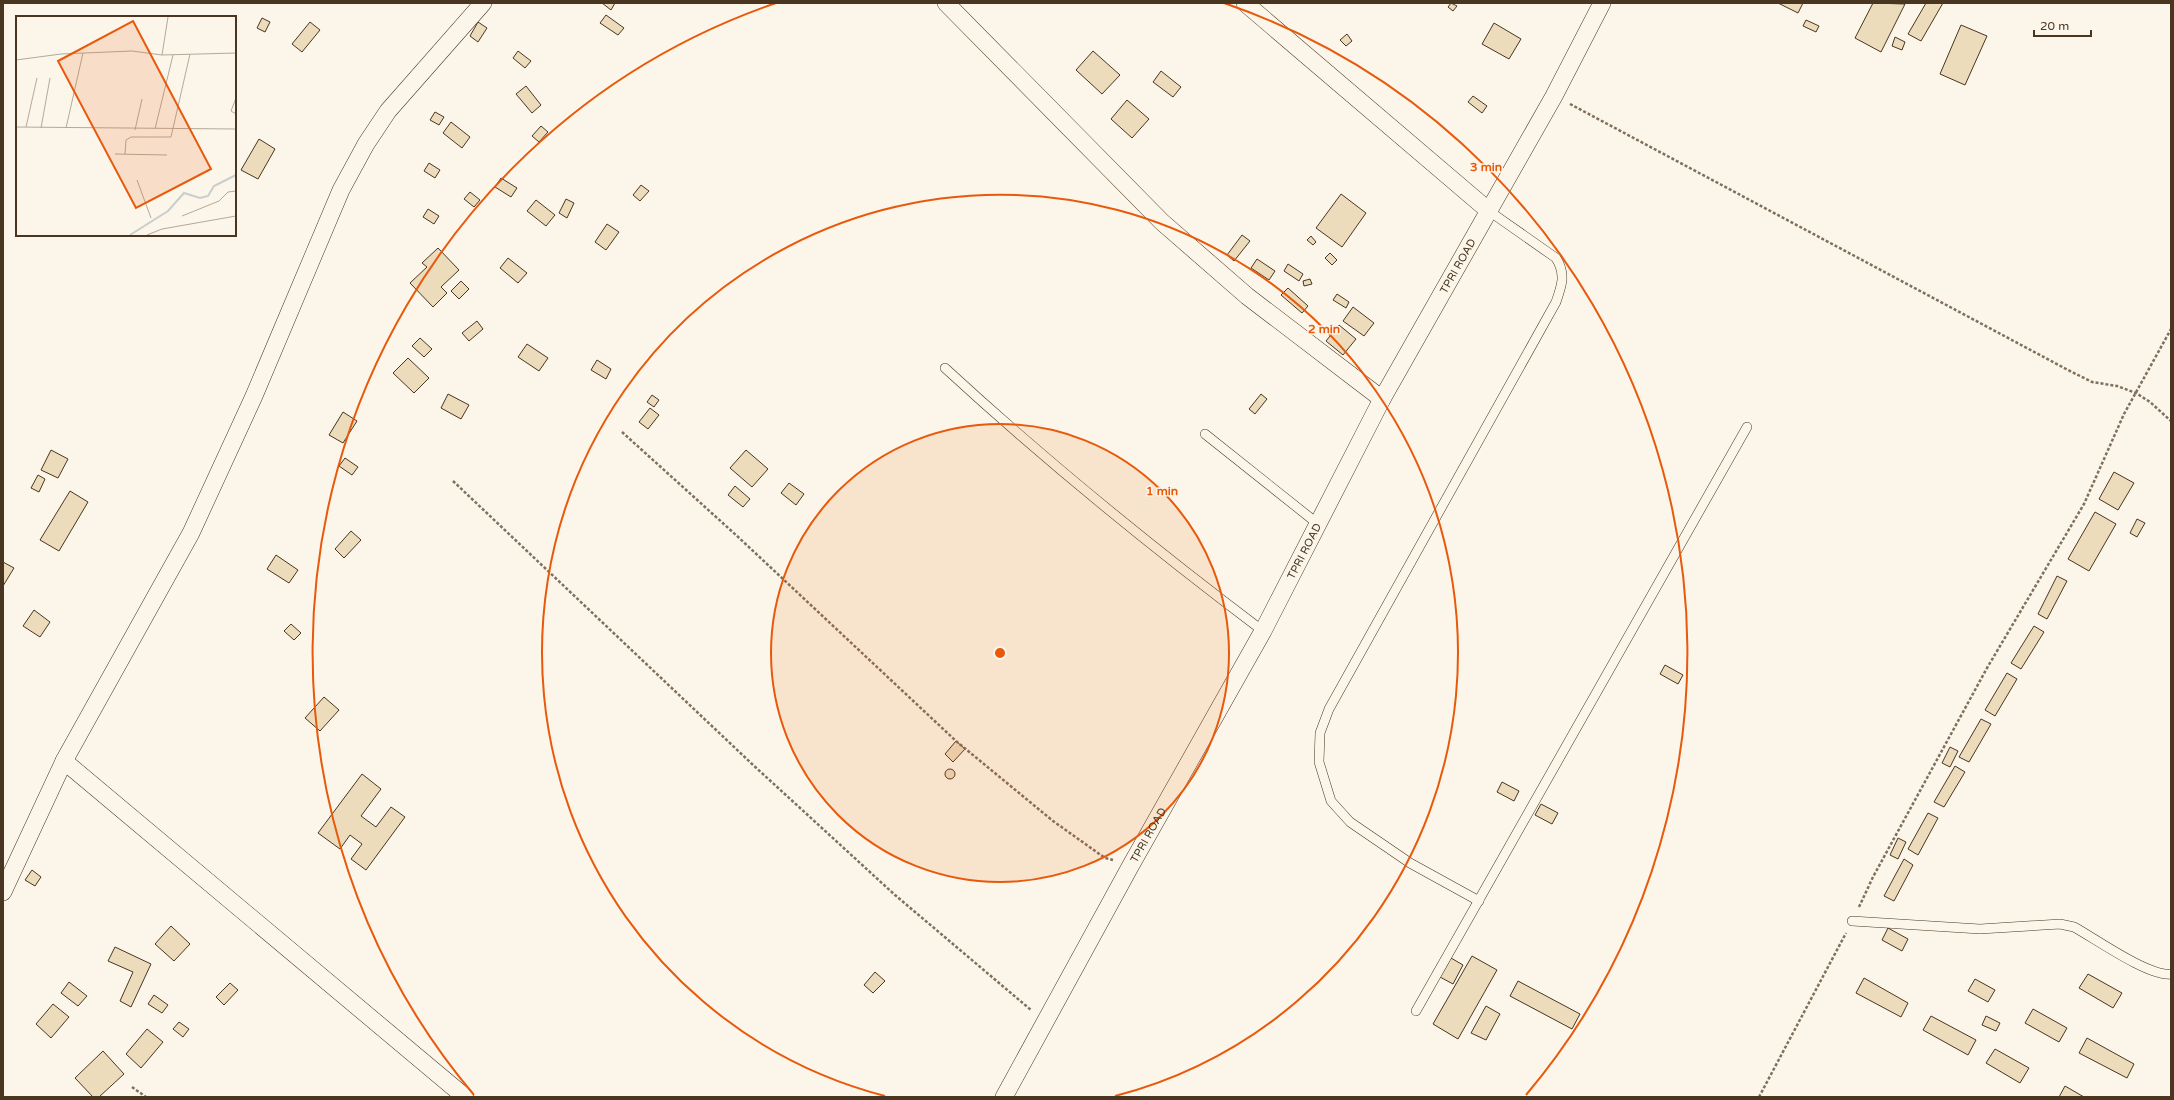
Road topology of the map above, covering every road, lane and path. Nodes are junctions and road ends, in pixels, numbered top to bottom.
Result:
1 (483, 3) edge
2 (946, 3) edge
3 (1245, 3) edge
4 (1602, 3) edge
5 (1554, 96) junction
6 (1489, 211) junction
7 (2171, 329) edge
8 (945, 368) dead end
9 (2136, 393) junction
10 (1382, 399) junction
11 (2171, 421) edge
12 (1747, 427) dead end
13 (622, 432) dead end
14 (1205, 434) dead end
15 (453, 481) dead end
16 (1318, 524) junction
17 (1263, 631) junction
18 (64, 761) junction
19 (1131, 865) junction
20 (3, 892) edge
21 (1478, 901) junction
22 (1852, 921) junction
23 (2171, 974) edge
24 (1416, 1011) dead end
25 (1045, 1022) junction
26 (132, 1087) dead end
27 (146, 1097) edge
28 (465, 1097) edge
29 (1004, 1097) edge
30 (1759, 1097) edge

1 - 18 street
2 - 10 street
3 - 6 street
4 - 5 street, TPRI ROAD
5 - 6 street, TPRI ROAD
5 - 9 path
6 - 10 street, TPRI ROAD
6 - 21 lane
7 - 9 path
8 - 17 lane
9 - 11 path
9 - 22 path
10 - 16 street, TPRI ROAD
12 - 21 lane
13 - 19 path
14 - 16 lane
15 - 25 path
16 - 17 street, TPRI ROAD
17 - 19 street, TPRI ROAD
18 - 20 street
18 - 28 street
19 - 25 street, TPRI ROAD
21 - 24 lane
22 - 23 lane
22 - 30 path
25 - 29 street, TPRI ROAD
26 - 27 path

